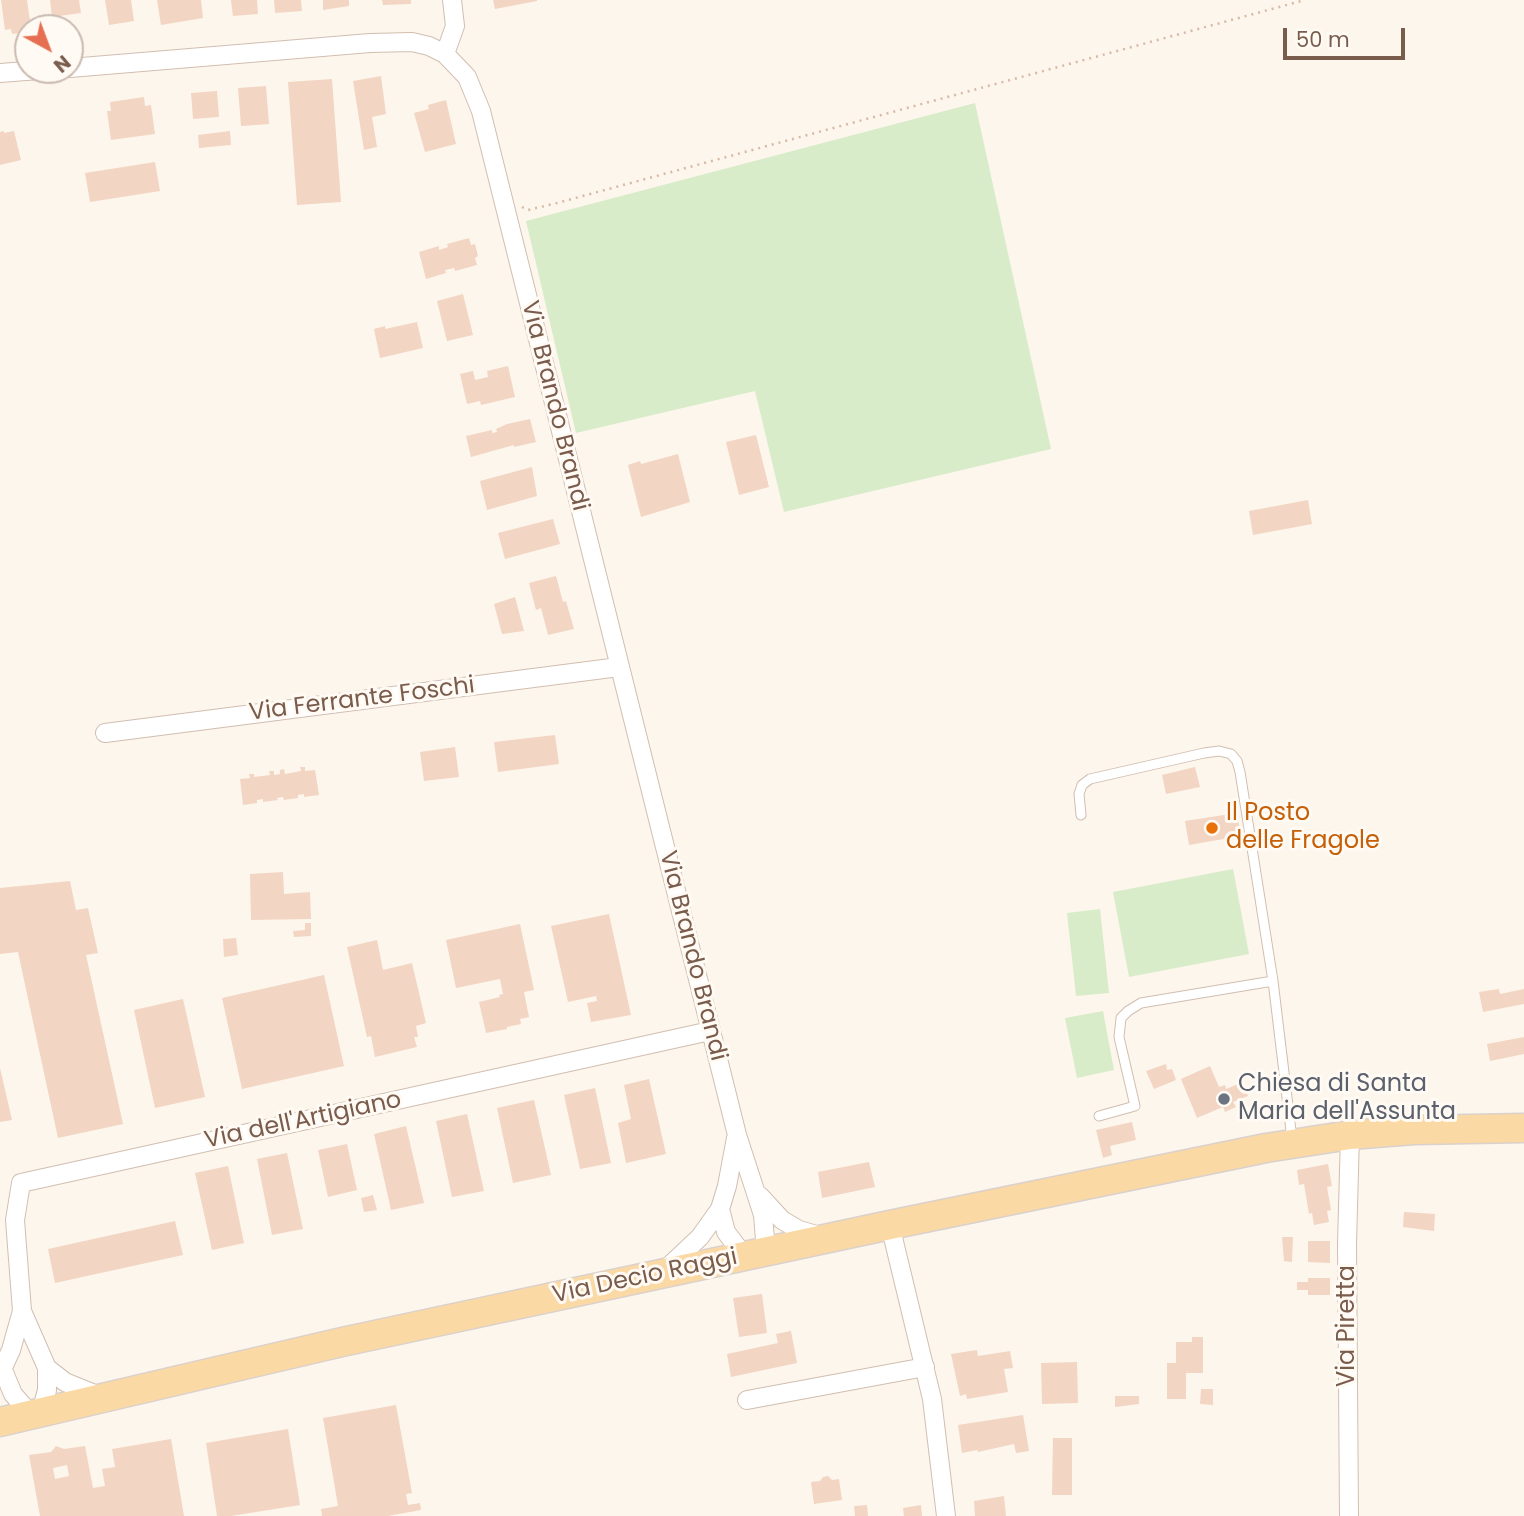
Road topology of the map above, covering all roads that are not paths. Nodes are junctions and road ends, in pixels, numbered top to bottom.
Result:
1 (452, 0) edge
2 (445, 54) junction
3 (84, 67) edge
4 (619, 667) junction
5 (105, 733) dead end
6 (1080, 815) dead end
7 (1273, 981) junction
8 (710, 1031) junction
9 (1100, 1116) dead end
10 (1524, 1128) edge
11 (737, 1135) junction
12 (1350, 1135) junction
13 (1292, 1144) junction
14 (757, 1192) junction
15 (720, 1209) junction
16 (890, 1225) junction
17 (830, 1238) junction
18 (755, 1254) junction
19 (661, 1274) junction
20 (22, 1311) junction
21 (925, 1367) junction
22 (47, 1368) junction
23 (2, 1372) edge
24 (104, 1397) junction
25 (747, 1400) dead end
26 (36, 1413) junction
27 (0, 1422) edge
28 (946, 1516) edge
29 (1349, 1516) edge

1 - 2 street
2 - 3 street, Via Brando Brandi
2 - 4 street, Via Brando Brandi
4 - 5 street, Via Ferrante Foschi
4 - 8 street, Via Brando Brandi
6 - 7 lane
7 - 9 lane
7 - 13 lane
8 - 11 street, Via Brando Brandi
8 - 20 street, Via dell'Artigiano
10 - 12 main road, Via Decio Raggi
11 - 14 street, Via Brando Brandi
11 - 15 street, Via Brando Brandi
12 - 13 main road, Via Decio Raggi
12 - 29 street, Via Piretta
13 - 16 main road, Via Decio Raggi
14 - 17 street, Via Brando Brandi
14 - 18 street, Via Brando Brandi
15 - 18 street
15 - 19 street, Via Brando Brandi
16 - 17 main road, Via Decio Raggi
16 - 21 street
17 - 18 main road, Via Decio Raggi
18 - 19 main road, Via Decio Raggi
19 - 24 main road, Via Decio Raggi
20 - 22 street, Via dell'Artigiano
20 - 23 street, Via dell'Artigiano
21 - 25 street
21 - 28 street
22 - 24 street
22 - 26 street, Via dell'Artigiano
23 - 26 street, Via dell'Artigiano
24 - 26 main road, Via Decio Raggi
26 - 27 main road, Via Decio Raggi

